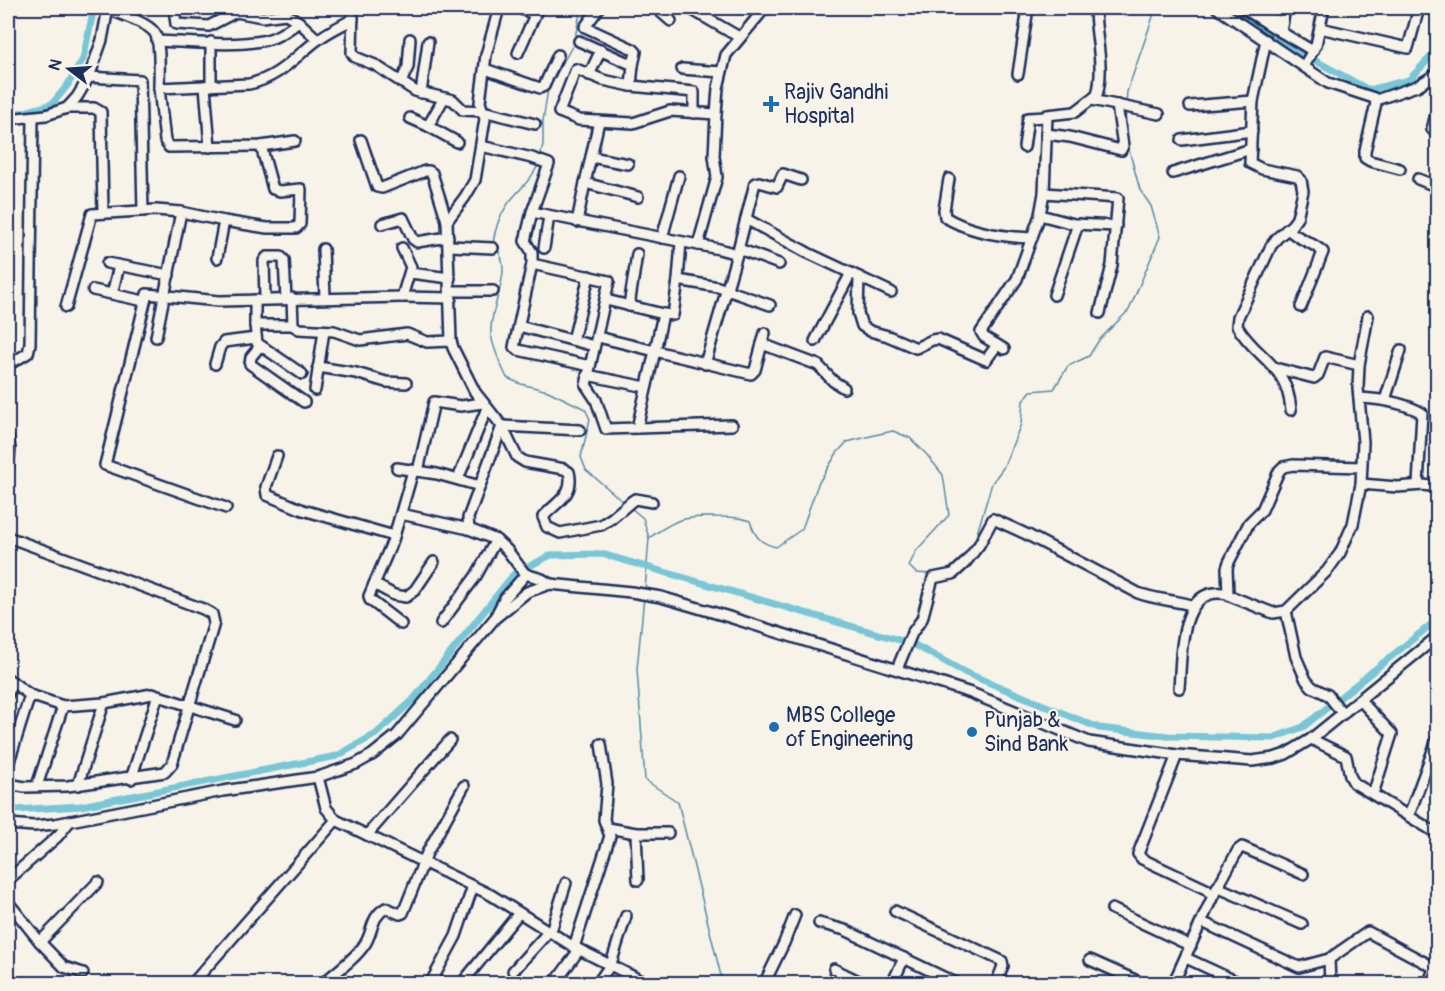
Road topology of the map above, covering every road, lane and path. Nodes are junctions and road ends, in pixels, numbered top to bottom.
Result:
1 (108, 8) edge
2 (174, 8) edge
3 (353, 8) edge
4 (495, 8) edge
5 (518, 8) edge
6 (599, 8) edge
7 (656, 8) edge
8 (689, 8) edge
9 (1028, 8) edge
10 (1095, 8) edge
11 (1217, 8) edge
12 (1243, 8) edge
13 (1252, 8) edge
14 (1285, 8) edge
15 (1324, 8) edge
16 (1419, 8) edge
17 (1426, 8) edge
18 (761, 9) edge
19 (1437, 10) edge
20 (537, 11) edge
21 (273, 16) junction
22 (353, 19) junction
23 (671, 21) dead end
24 (300, 22) junction
25 (1282, 27) junction
26 (1320, 28) junction
27 (275, 37) junction
28 (740, 37) junction
29 (317, 39) junction
30 (410, 39) dead end
31 (579, 40) dead end
32 (1266, 40) junction
33 (157, 41) junction
34 (211, 42) junction
35 (428, 42) dead end
36 (601, 50) junction
37 (518, 53) dead end
38 (558, 55) dead end
39 (1309, 58) junction
40 (633, 64) junction
41 (485, 69) junction
42 (682, 69) dead end
43 (721, 72) junction
44 (1437, 73) edge
45 (1018, 74) dead end
46 (589, 75) junction
47 (89, 77) junction
48 (140, 80) junction
49 (401, 82) junction
50 (159, 84) junction
51 (208, 86) junction
52 (631, 86) junction
53 (422, 93) junction
54 (444, 98) junction
55 (1092, 100) junction
56 (1376, 100) junction
57 (1253, 101) junction
58 (1122, 106) junction
59 (1190, 106) dead end
60 (1437, 107) edge
61 (67, 108) junction
62 (483, 111) junction
63 (694, 113) junction
64 (716, 114) junction
65 (1159, 114) dead end
66 (33, 117) junction
67 (1047, 117) junction
68 (410, 118) dead end
69 (8, 119) edge
70 (599, 121) junction
71 (535, 124) dead end
72 (428, 126) junction
73 (1252, 131) junction
74 (1046, 134) junction
75 (1437, 135) edge
76 (8, 138) edge
77 (361, 140) dead end
78 (1182, 140) dead end
79 (295, 141) dead end
80 (457, 142) dead end
81 (261, 146) junction
82 (481, 146) junction
83 (210, 147) junction
84 (1024, 147) dead end
85 (1251, 149) junction
86 (591, 157) junction
87 (628, 164) dead end
88 (1400, 169) dead end
89 (1173, 172) dead end
90 (679, 177) dead end
91 (949, 179) dead end
92 (1418, 179) dead end
93 (801, 180) dead end
94 (585, 183) junction
95 (1437, 187) edge
96 (1044, 193) junction
97 (638, 197) dead end
98 (143, 211) junction
99 (103, 212) junction
100 (181, 212) junction
101 (532, 212) junction
102 (1040, 215) junction
103 (549, 216) junction
104 (746, 219) junction
105 (447, 221) junction
106 (224, 222) junction
107 (577, 222) junction
108 (382, 224) dead end
109 (1078, 224) junction
110 (1116, 226) junction
111 (1288, 230) junction
112 (662, 238) junction
113 (1032, 238) junction
114 (449, 242) junction
115 (681, 242) junction
116 (698, 245) junction
117 (402, 248) dead end
118 (493, 248) dead end
119 (544, 248) dead end
120 (323, 249) dead end
121 (738, 251) junction
122 (637, 254) dead end
123 (217, 258) dead end
124 (108, 263) dead end
125 (532, 264) junction
126 (779, 264) dead end
127 (119, 266) junction
128 (410, 273) junction
129 (169, 275) junction
130 (855, 275) junction
131 (589, 276) junction
132 (450, 278) junction
133 (678, 280) junction
134 (93, 290) dead end
135 (726, 290) junction
136 (493, 291) dead end
137 (891, 292) dead end
138 (112, 294) junction
139 (450, 294) junction
140 (165, 295) junction
141 (1054, 296) dead end
142 (325, 297) junction
143 (402, 297) junction
144 (260, 299) junction
145 (289, 299) junction
146 (606, 300) junction
147 (144, 301) junction
148 (770, 305) dead end
149 (629, 306) junction
150 (66, 307) dead end
151 (1301, 307) dead end
152 (1100, 313) dead end
153 (663, 314) junction
154 (1368, 316) dead end
155 (255, 325) junction
156 (293, 325) junction
157 (519, 326) junction
158 (324, 331) junction
159 (765, 333) dead end
160 (156, 337) dead end
161 (573, 340) junction
162 (451, 341) junction
163 (596, 341) junction
164 (815, 341) dead end
165 (258, 342) junction
166 (762, 344) junction
167 (1401, 350) dead end
168 (655, 351) junction
169 (215, 364) dead end
170 (705, 364) junction
171 (8, 365) edge
172 (1359, 365) junction
173 (318, 367) junction
174 (1275, 368) junction
175 (588, 370) junction
176 (302, 374) dead end
177 (406, 383) dead end
178 (646, 387) junction
179 (844, 388) dead end
180 (315, 390) dead end
181 (1359, 398) junction
182 (1385, 399) junction
183 (304, 402) dead end
184 (485, 405) junction
185 (1291, 410) dead end
186 (732, 425) dead end
187 (502, 426) junction
188 (637, 428) junction
189 (580, 430) dead end
190 (8, 438) edge
191 (277, 456) dead end
192 (1362, 467) junction
193 (397, 468) dead end
194 (8, 469) edge
195 (416, 471) junction
196 (458, 479) junction
197 (1361, 484) junction
198 (1418, 485) junction
199 (480, 486) junction
200 (1437, 487) edge
201 (652, 502) dead end
202 (226, 508) dead end
203 (401, 514) junction
204 (469, 529) junction
205 (394, 536) junction
206 (8, 537) edge
207 (496, 540) junction
208 (434, 562) dead end
209 (525, 574) junction
210 (374, 584) junction
211 (550, 584) junction
212 (1228, 594) junction
213 (1194, 606) junction
214 (1286, 611) junction
215 (495, 618) junction
216 (441, 623) dead end
217 (401, 624) dead end
218 (1437, 636) edge
219 (897, 669) junction
220 (10, 680) edge
221 (1179, 688) dead end
222 (8, 694) edge
223 (30, 694) junction
224 (158, 695) junction
225 (1360, 700) junction
226 (104, 703) junction
227 (63, 706) junction
228 (191, 706) junction
229 (1341, 712) junction
230 (235, 720) dead end
231 (1437, 736) edge
232 (1311, 739) junction
233 (450, 740) dead end
234 (601, 744) dead end
235 (1177, 755) junction
236 (8, 765) edge
237 (318, 777) junction
238 (131, 779) junction
239 (8, 784) edge
240 (78, 785) junction
241 (37, 786) junction
242 (464, 786) dead end
243 (1373, 794) junction
244 (1409, 815) junction
245 (336, 820) junction
246 (70, 821) junction
247 (8, 824) edge
248 (608, 828) junction
249 (636, 833) junction
250 (668, 833) dead end
251 (1437, 834) edge
252 (367, 835) junction
253 (422, 863) junction
254 (1303, 874) dead end
255 (8, 880) edge
256 (638, 880) dead end
257 (98, 882) dead end
258 (566, 883) dead end
259 (473, 886) junction
260 (1215, 891) junction
261 (8, 902) edge
262 (1112, 909) dead end
263 (895, 911) dead end
264 (519, 913) junction
265 (795, 915) dead end
266 (626, 916) dead end
267 (1202, 922) junction
268 (819, 923) dead end
269 (1302, 924) dead end
270 (550, 931) junction
271 (40, 942) junction
272 (1191, 946) junction
273 (577, 948) junction
274 (904, 958) junction
275 (1186, 958) junction
276 (1329, 959) junction
277 (1090, 960) dead end
278 (611, 964) junction
279 (1436, 964) edge
280 (834, 969) dead end
281 (513, 971) dead end
282 (83, 973) dead end
283 (462, 982) edge
284 (999, 983) edge
285 (192, 984) edge
286 (322, 984) edge
287 (430, 984) edge
288 (550, 984) edge
289 (597, 984) edge
290 (648, 984) edge
291 (764, 984) edge
292 (865, 984) edge
293 (892, 984) edge
294 (958, 984) edge
295 (1144, 984) edge
296 (1173, 984) edge
297 (1242, 984) edge
298 (1330, 984) edge
299 (1428, 984) edge

1 - 33 street
1 - 47 street
2 - 21 street
3 - 22 street
4 - 41 street
5 - 20 street
6 - 40 street
7 - 23 street
8 - 28 street
9 - 45 street
10 - 55 street
11 - 32 street
12 - 25 street
13 - 25 street
14 - 25 street
15 - 26 street
16 - 26 street
17 - 19 street
18 - 28 street
20 - 37 street
21 - 24 street
21 - 27 street
22 - 29 street
22 - 49 street
24 - 27 street
24 - 29 street
25 - 39 street
26 - 39 street
27 - 34 street
28 - 43 street
29 - 51 street
30 - 49 street
31 - 36 street
32 - 39 street
32 - 57 street
33 - 34 street
33 - 50 street
34 - 51 street
35 - 53 street
36 - 40 street
36 - 46 street
38 - 41 street
39 - 56 street
40 - 52 street
41 - 62 street
42 - 43 street
43 - 64 street
44 - 56 street
46 - 52 street
46 - 70 street
47 - 48 street
47 - 61 street
48 - 50 street
48 - 98 street
49 - 53 street
50 - 51 street
50 - 83 street
51 - 83 street
52 - 63 street
53 - 54 street
54 - 62 street
54 - 72 street
55 - 58 street
55 - 67 street
56 - 88 street
57 - 59 street
57 - 73 street
58 - 65 street
58 - 74 street
60 - 75 street
61 - 66 street
61 - 99 street
62 - 71 street
62 - 82 street
63 - 64 street
63 - 70 street
64 - 116 street
66 - 69 street
66 - 171 street
67 - 74 street
67 - 84 street
68 - 72 street
69 - 76 street
70 - 86 street
72 - 80 street
73 - 78 street
73 - 85 street
74 - 96 street
77 - 105 street
79 - 81 street
81 - 83 street
81 - 106 street
82 - 101 street
82 - 105 street
85 - 89 street
85 - 111 street
86 - 87 street
86 - 94 street
90 - 112 street
91 - 113 street
92 - 95 street
93 - 104 street
94 - 97 street
94 - 107 street
96 - 102 street
96 - 110 street
98 - 99 street
98 - 100 street
99 - 150 street
100 - 106 street
100 - 129 street
101 - 103 street
101 - 125 street
102 - 109 street
102 - 113 street
103 - 107 street
103 - 119 street
104 - 121 street
104 - 130 street
105 - 114 street
106 - 123 street
107 - 112 street
108 - 114 street
109 - 110 street
109 - 141 street
110 - 152 street
111 - 151 street
111 - 174 street
112 - 115 street
113 - 130 street
114 - 118 street
114 - 132 street
115 - 116 street
115 - 133 street
116 - 121 street
117 - 128 street
120 - 142 street
121 - 126 street
121 - 135 street
122 - 149 street
124 - 127 street
125 - 131 street
125 - 157 street
127 - 129 street
127 - 138 street
128 - 132 street
128 - 143 street
129 - 140 street
130 - 137 street
130 - 164 street
131 - 146 street
131 - 161 street
132 - 139 street
133 - 135 street
133 - 153 street
134 - 138 street
135 - 148 street
135 - 170 street
136 - 139 street
138 - 147 street
139 - 143 street
139 - 162 street
140 - 144 street
140 - 147 street
140 - 160 street
142 - 143 street
142 - 145 street
144 - 145 street
144 - 145 street
144 - 155 street
145 - 156 street
146 - 149 street
146 - 163 street
147 - 202 street
149 - 153 street
153 - 168 street
154 - 172 street
155 - 156 street
155 - 165 street
156 - 158 street
157 - 161 street
157 - 175 street
158 - 162 street
158 - 173 street
159 - 166 street
161 - 163 street
162 - 184 street
163 - 168 street
163 - 175 street
165 - 169 street
165 - 176 street
165 - 183 street
166 - 170 street
166 - 179 street
167 - 182 street
168 - 170 street
168 - 178 street
172 - 174 street
172 - 181 street
173 - 177 street
173 - 180 street
174 - 185 street
175 - 178 street
175 - 188 street
178 - 188 street
181 - 182 street
181 - 192 street
182 - 198 street
184 - 187 street
184 - 195 street
184 - 196 street
186 - 188 street
187 - 189 street
187 - 199 street
187 - 201 street
190 - 194 street
191 - 205 street
192 - 197 street
192 - 212 street
193 - 195 street
195 - 196 street
195 - 203 street
196 - 199 street
197 - 198 street
197 - 214 street
198 - 200 street
199 - 204 street
203 - 204 street
203 - 205 street
204 - 207 street
205 - 210 street
206 - 228 street
207 - 209 street
207 - 216 street
208 - 210 street
209 - 211 street
209 - 215 street
210 - 217 street
211 - 215 street
211 - 219 street
212 - 213 street
212 - 214 street
213 - 219 street
213 - 221 street
214 - 229 street
215 - 237 street
218 - 225 street
219 - 235 street
220 - 222 street
220 - 223 street
223 - 227 street
223 - 236 street
224 - 226 street
224 - 228 street
224 - 238 street
225 - 229 street
225 - 243 street
226 - 227 street
226 - 240 street
227 - 241 street
228 - 230 street
228 - 238 street
229 - 232 street
231 - 244 street
232 - 235 street
232 - 243 street
233 - 252 street
234 - 248 street
235 - 260 street
237 - 245 street
237 - 246 street
238 - 240 street
239 - 241 street
240 - 241 street
242 - 253 street
243 - 244 street
244 - 251 street
245 - 252 street
245 - 285 street
246 - 247 street
246 - 255 street
248 - 249 street
248 - 273 street
249 - 250 street
249 - 256 street
252 - 253 street
253 - 259 street
253 - 286 street
254 - 260 street
257 - 271 street
258 - 270 street
259 - 264 street
259 - 287 street
260 - 267 street
260 - 269 street
261 - 271 street
262 - 272 street
263 - 284 street
264 - 270 street
264 - 283 street
265 - 291 street
266 - 278 street
267 - 272 street
267 - 276 street
268 - 274 street
270 - 273 street
270 - 281 street
271 - 282 street
272 - 275 street
273 - 278 street
273 - 288 street
274 - 293 street
274 - 294 street
275 - 296 street
275 - 297 street
276 - 279 street
276 - 298 street
277 - 295 street
278 - 289 street
278 - 290 street
279 - 299 street
280 - 292 street

